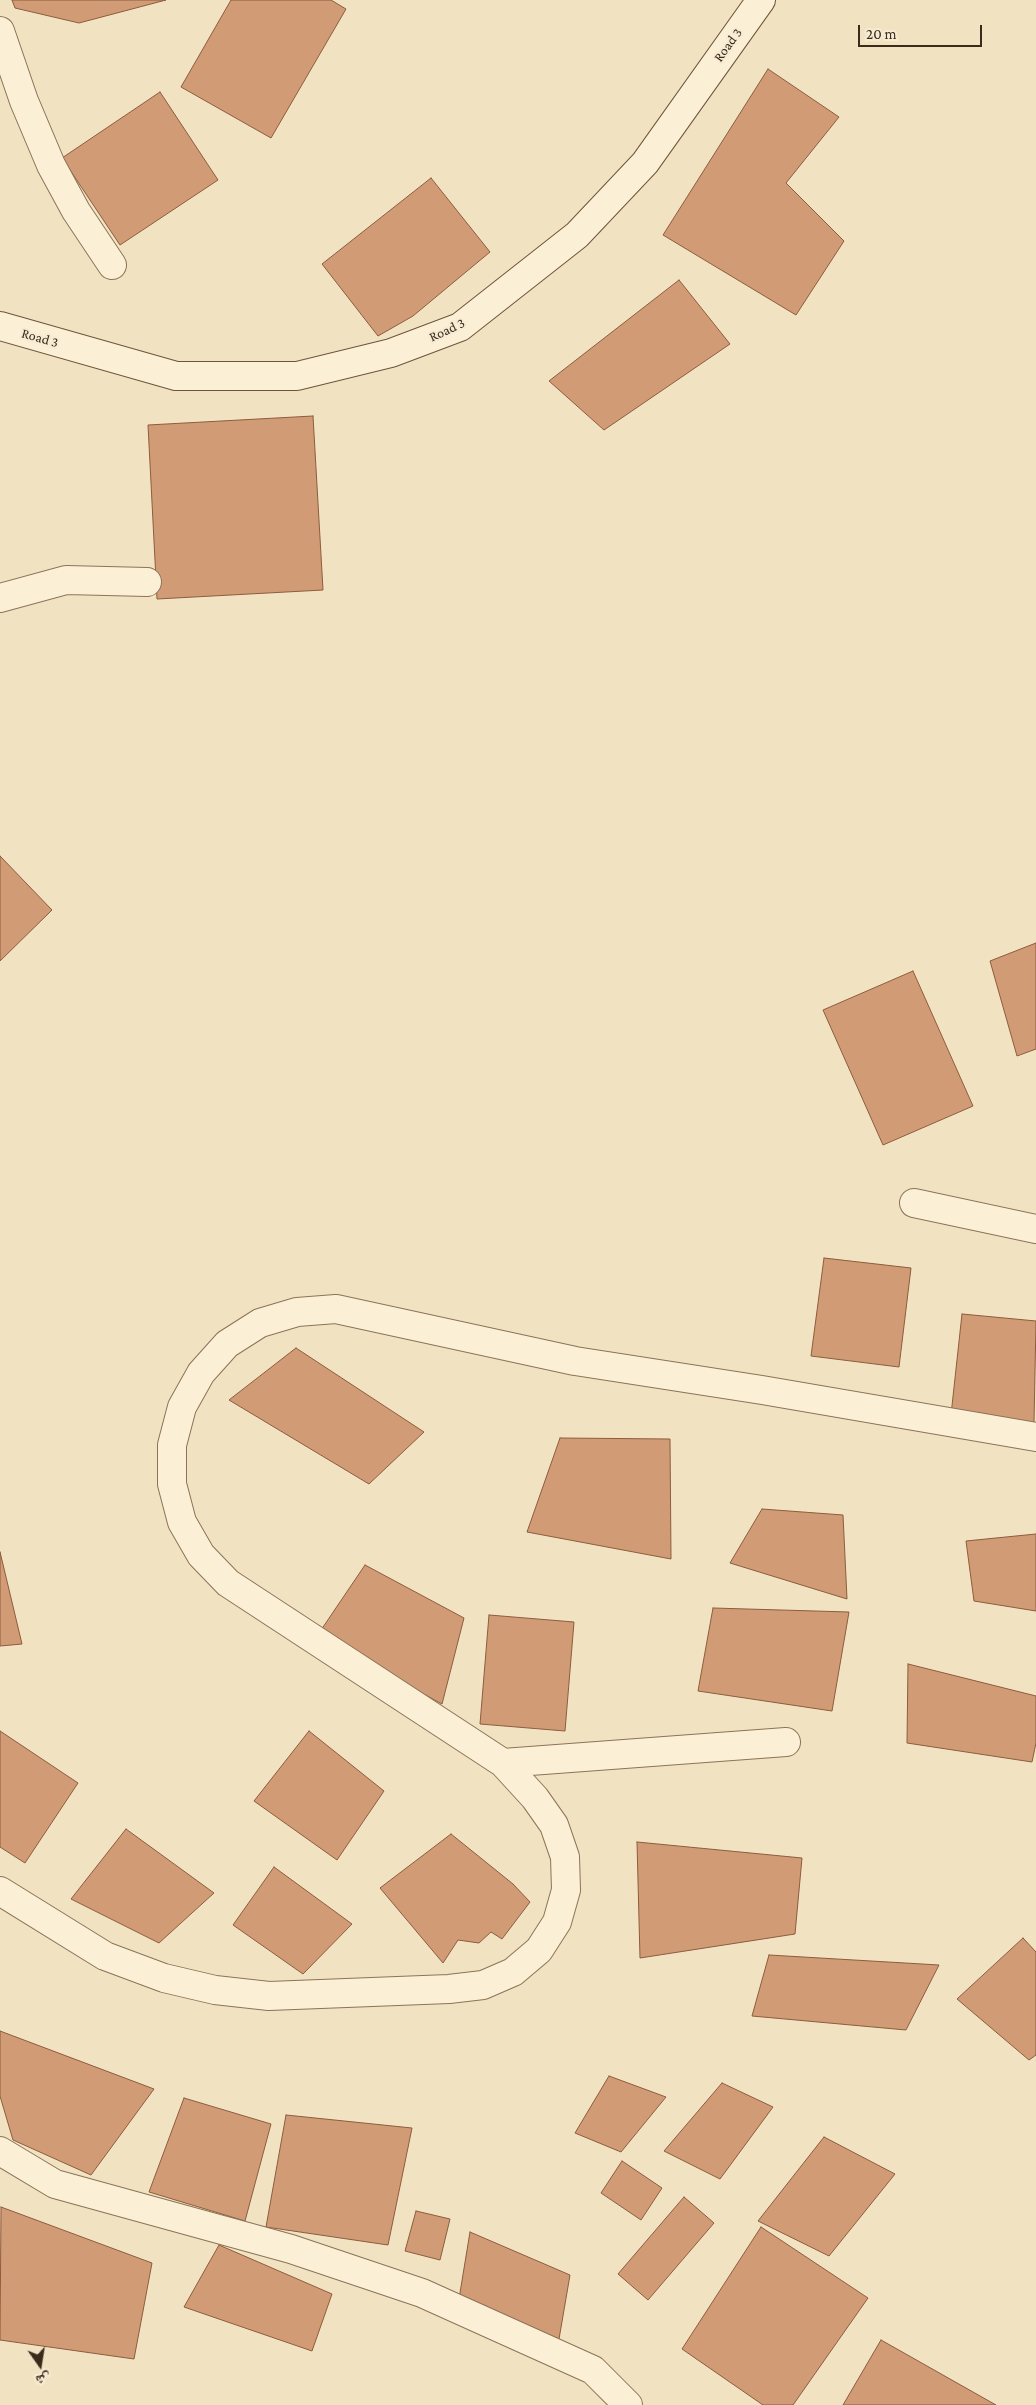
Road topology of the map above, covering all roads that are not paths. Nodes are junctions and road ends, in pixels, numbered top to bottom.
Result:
1 (761, 0) edge
2 (0, 31) edge
3 (112, 265) dead end
4 (0, 326) edge
5 (147, 582) dead end
6 (0, 598) edge
7 (914, 1203) dead end
8 (1036, 1229) edge
9 (1036, 1437) edge
10 (786, 1742) dead end
11 (503, 1763) junction
12 (0, 1890) edge
13 (0, 2151) edge
14 (628, 2405) edge

1 - 4 street, Road 3
2 - 3 street
5 - 6 street
7 - 8 street
9 - 11 street
10 - 11 street
11 - 12 street
13 - 14 street

